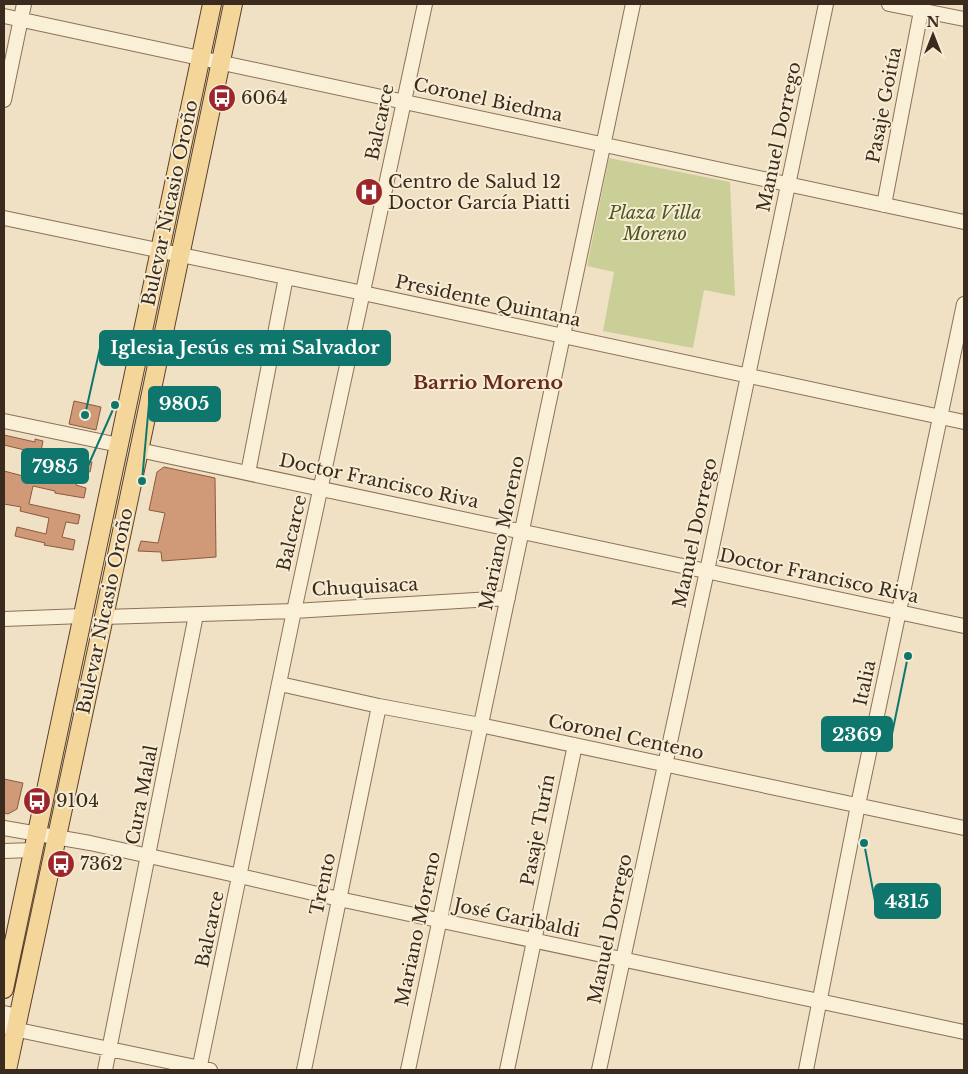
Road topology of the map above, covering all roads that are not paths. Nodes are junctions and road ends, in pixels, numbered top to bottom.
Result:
1 (24, 4) edge
2 (212, 4) edge
3 (233, 4) edge
4 (424, 4) edge
5 (633, 4) edge
6 (826, 4) edge
7 (888, 4) edge
8 (921, 11) junction
9 (4, 16) edge
10 (21, 20) junction
11 (964, 20) edge
12 (200, 57) junction
13 (221, 62) junction
14 (4, 100) edge
15 (403, 100) junction
16 (604, 145) junction
17 (788, 184) junction
18 (884, 205) junction
19 (4, 218) edge
20 (964, 222) edge
21 (160, 250) junction
22 (180, 255) junction
23 (286, 277) junction
24 (363, 293) junction
25 (964, 304) edge
26 (563, 336) junction
27 (747, 376) junction
28 (940, 417) junction
29 (4, 421) edge
30 (964, 422) edge
31 (119, 445) junction
32 (139, 450) junction
33 (248, 473) junction
34 (321, 488) junction
35 (521, 531) junction
36 (707, 571) junction
37 (508, 598) junction
38 (294, 611) junction
39 (900, 612) junction
40 (196, 615) junction
41 (83, 616) junction
42 (104, 617) junction
43 (4, 619) edge
44 (964, 626) edge
45 (280, 684) junction
46 (380, 706) junction
47 (480, 725) junction
48 (575, 745) junction
49 (664, 764) junction
50 (858, 806) junction
51 (4, 828) edge
52 (964, 828) edge
53 (57, 838) junction
54 (35, 842) junction
55 (4, 851) edge
56 (149, 856) junction
57 (240, 876) junction
58 (340, 899) junction
59 (440, 920) junction
60 (535, 941) junction
61 (622, 960) junction
62 (7, 962) edge
63 (4, 990) edge
64 (820, 1002) junction
65 (10, 1021) edge
66 (964, 1032) edge
67 (110, 1050) junction
68 (7, 1070) edge
69 (105, 1070) edge
70 (203, 1070) edge
71 (304, 1070) edge
72 (408, 1070) edge
73 (507, 1070) edge
74 (598, 1070) edge
75 (806, 1070) edge

1 - 10 street
2 - 12 main road, Bulevar Nicasio Oroño
3 - 13 main road, Bulevar Nicasio Oroño
4 - 15 street, Balcarce
5 - 16 street, Mariano Moreno
6 - 17 street, Manuel Dorrego
7 - 8 street
8 - 11 street
8 - 18 street, Pasaje Goitía
9 - 10 street, Coronel Biedma
10 - 12 street, Coronel Biedma
10 - 14 street
12 - 13 street, Coronel Biedma
12 - 21 main road, Bulevar Nicasio Oroño
13 - 15 street, Coronel Biedma
13 - 22 main road, Bulevar Nicasio Oroño
15 - 16 street, Coronel Biedma
15 - 24 street, Balcarce
16 - 17 street, Coronel Biedma
16 - 26 street, Mariano Moreno
17 - 18 street, Coronel Biedma
17 - 27 street, Manuel Dorrego
18 - 20 street, Coronel Biedma
19 - 21 street, Presidente Quintana
21 - 22 street, Presidente Quintana
21 - 31 main road, Bulevar Nicasio Oroño
22 - 23 street, Presidente Quintana
22 - 32 main road, Bulevar Nicasio Oroño
23 - 24 street, Presidente Quintana
23 - 33 street
24 - 26 street, Presidente Quintana
24 - 34 street, Balcarce
25 - 28 street, Italia
26 - 27 street, Presidente Quintana
26 - 35 street, Mariano Moreno
27 - 28 street, Presidente Quintana
27 - 36 street, Manuel Dorrego
28 - 30 street, Presidente Quintana
28 - 39 street, Italia
29 - 31 street
31 - 41 main road, Bulevar Nicasio Oroño
32 - 33 street, Doctor Francisco Riva
32 - 42 main road, Bulevar Nicasio Oroño
33 - 34 street, Doctor Francisco Riva
34 - 35 street, Doctor Francisco Riva
34 - 38 street, Balcarce
35 - 36 street, Doctor Francisco Riva
35 - 37 street, Mariano Moreno
36 - 39 street, Doctor Francisco Riva
36 - 49 street, Manuel Dorrego
37 - 38 street, Chuquisaca
37 - 47 street, Mariano Moreno
38 - 40 street, Chuquisaca
38 - 45 street, Balcarce
39 - 44 street, Doctor Francisco Riva
39 - 50 street, Italia
40 - 42 street, Chuquisaca
40 - 56 street, Cura Malal
41 - 43 street
41 - 54 main road, Bulevar Nicasio Oroño
42 - 53 main road, Bulevar Nicasio Oroño
45 - 46 street, Coronel Centeno
45 - 57 street, Balcarce
46 - 47 street, Coronel Centeno
46 - 58 street, Trento
47 - 48 street, Coronel Centeno
47 - 59 street, Mariano Moreno
48 - 49 street, Coronel Centeno
48 - 60 street, Pasaje Turín
49 - 50 street, Coronel Centeno
49 - 61 street, Manuel Dorrego
50 - 52 street, Coronel Centeno
50 - 64 street, Italia
51 - 54 street, José Garibaldi
53 - 54 street, José Garibaldi
53 - 56 street, José Garibaldi
53 - 65 main road, Bulevar Nicasio Oroño
54 - 55 street
54 - 62 main road, Bulevar Nicasio Oroño
56 - 57 street, José Garibaldi
56 - 67 street, Cura Malal
57 - 58 street, José Garibaldi
57 - 70 street, Balcarce
58 - 59 street, José Garibaldi
58 - 71 street, Trento
59 - 60 street, José Garibaldi
59 - 72 street, Mariano Moreno
60 - 61 street, José Garibaldi
60 - 73 street, Pasaje Turín
61 - 64 street, José Garibaldi
61 - 74 street, Manuel Dorrego
62 - 63 main road, Bulevar Nicasio Oroño
64 - 66 street, José Garibaldi
64 - 75 street, Italia
65 - 67 street
65 - 68 main road, Bulevar Nicasio Oroño
67 - 69 street, Cura Malal
67 - 70 street

